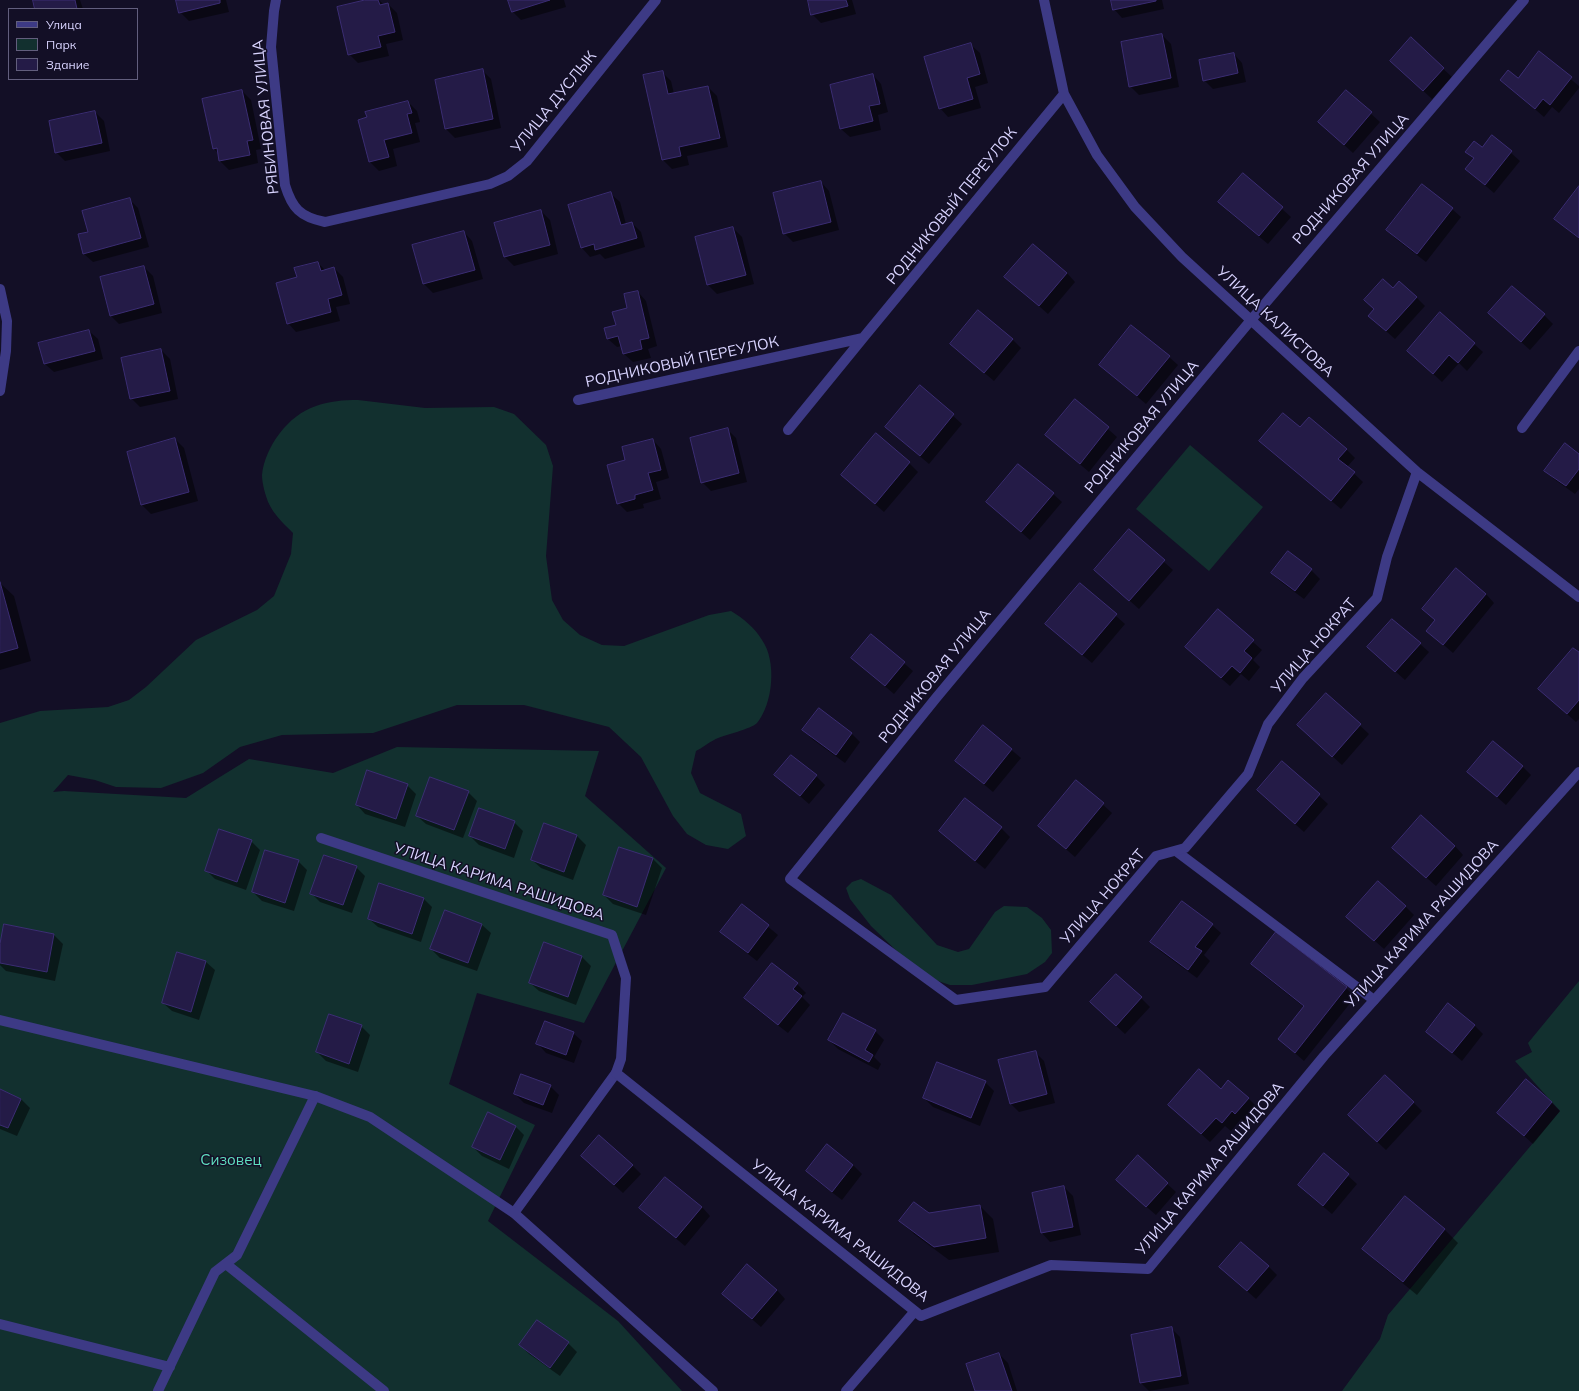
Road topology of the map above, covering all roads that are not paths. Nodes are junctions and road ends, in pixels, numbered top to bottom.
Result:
1 (276, 0) edge
2 (656, 0) edge
3 (1044, 0) edge
4 (1524, 0) edge
5 (1064, 94) junction
6 (313, 220) joint
7 (0, 289) edge
8 (1251, 320) junction
9 (863, 338) junction
10 (1579, 351) edge
11 (0, 391) edge
12 (578, 400) dead end
13 (1522, 428) dead end
14 (788, 430) dead end
15 (1417, 472) junction
16 (1579, 597) edge
17 (1579, 772) edge
18 (321, 838) dead end
19 (1176, 851) junction
20 (790, 879) joint
21 (1374, 1000) junction
22 (0, 1020) edge
23 (616, 1073) junction
24 (315, 1096) junction
25 (514, 1213) junction
26 (226, 1264) junction
27 (915, 1311) junction
28 (0, 1324) edge
29 (170, 1367) junction
30 (158, 1391) edge
31 (384, 1391) edge
32 (714, 1391) edge
33 (846, 1391) edge

1 - 6 street, РЯБИНОВАЯ УЛИЦА
2 - 6 street, УЛИЦА ДУСЛЫК
3 - 5 street, УЛИЦА КАЛИСТОВА
4 - 8 street, РОДНИКОВАЯ УЛИЦА
5 - 8 street, УЛИЦА КАЛИСТОВА
5 - 9 street, РОДНИКОВЫЙ ПЕРЕУЛОК
7 - 11 street
8 - 15 street, УЛИЦА КАЛИСТОВА
8 - 20 street, РОДНИКОВАЯ УЛИЦА
9 - 12 street, РОДНИКОВЫЙ ПЕРЕУЛОК
9 - 14 street, РОДНИКОВЫЙ ПЕРЕУЛОК
10 - 13 street
15 - 16 street, УЛИЦА КАЛИСТОВА
15 - 19 street, УЛИЦА НОКРАТ
17 - 21 street, УЛИЦА КАРИМА РАШИДОВА
18 - 23 street, УЛИЦА КАРИМА РАШИДОВА
19 - 20 street, УЛИЦА НОКРАТ
19 - 21 street
21 - 27 street, УЛИЦА КАРИМА РАШИДОВА
22 - 24 street
23 - 25 street
23 - 27 street, УЛИЦА КАРИМА РАШИДОВА
24 - 25 street
24 - 26 street
25 - 32 street
26 - 29 street
26 - 31 street
27 - 33 street
28 - 29 street
29 - 30 street

